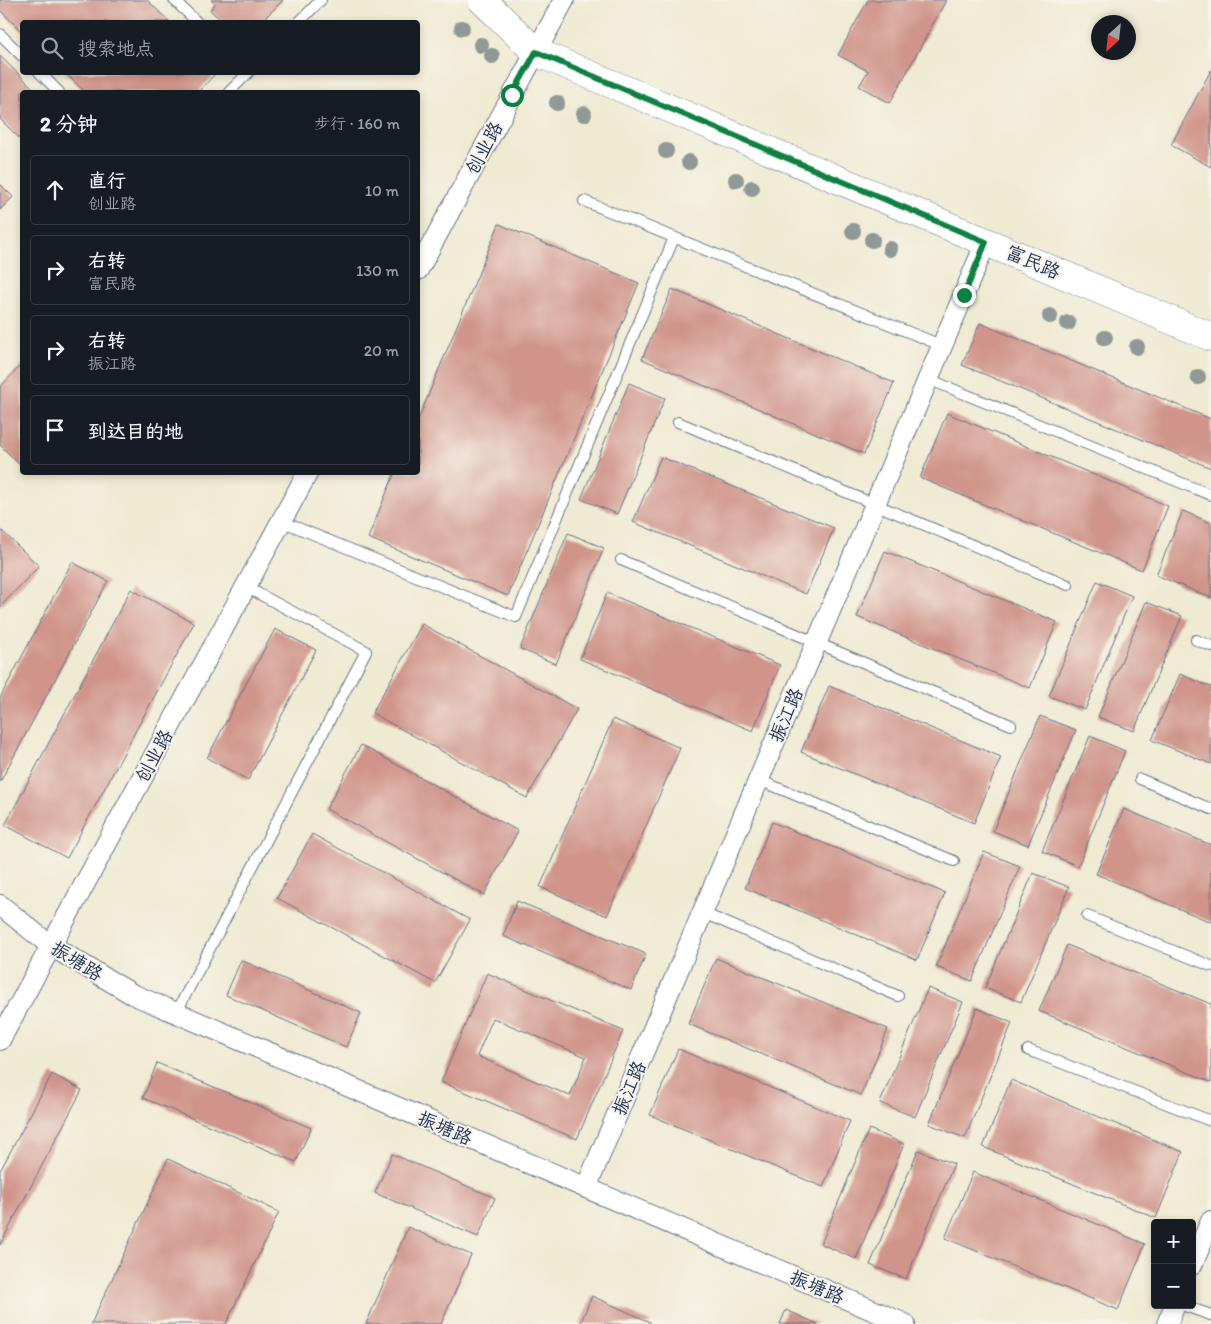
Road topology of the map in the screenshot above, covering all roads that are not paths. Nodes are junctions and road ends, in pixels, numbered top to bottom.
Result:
1 (174, 0) edge
2 (321, 0) edge
3 (482, 0) edge
4 (564, 0) edge
5 (195, 20) edge
6 (301, 20) edge
7 (0, 34) edge
8 (536, 52) junction
9 (20, 54) edge
10 (42, 75) edge
11 (246, 75) edge
12 (57, 90) edge
13 (231, 90) edge
14 (584, 201) dead end
15 (674, 238) junction
16 (986, 242) junction
17 (420, 266) edge
18 (1211, 337) edge
19 (943, 346) junction
20 (928, 378) junction
21 (678, 422) dead end
22 (306, 475) edge
23 (1211, 496) edge
24 (875, 504) junction
25 (281, 521) junction
26 (621, 560) dead end
27 (1068, 585) dead end
28 (246, 587) junction
29 (1196, 640) dead end
30 (817, 642) junction
31 (1211, 646) edge
32 (1011, 725) dead end
33 (1140, 779) dead end
34 (759, 780) junction
35 (1211, 809) edge
36 (954, 861) dead end
37 (0, 905) edge
38 (703, 913) junction
39 (1086, 916) dead end
40 (51, 946) junction
41 (1211, 966) edge
42 (898, 996) dead end
43 (176, 1013) junction
44 (0, 1040) edge
45 (1028, 1050) dead end
46 (1211, 1121) edge
47 (586, 1188) junction
48 (1211, 1221) edge
49 (1192, 1264) edge
50 (1173, 1309) edge
51 (1194, 1309) edge
52 (1211, 1315) edge
53 (905, 1324) edge
54 (1167, 1324) edge

1 - 5 lane
2 - 6 lane
3 - 8 street, 富民路
4 - 8 street, 创业路
7 - 9 lane
8 - 16 street, 富民路
8 - 17 street, 创业路
10 - 12 lane
11 - 13 lane
14 - 15 lane
15 - 19 lane
15 - 25 lane
16 - 18 street, 富民路
16 - 19 street, 振江路
19 - 20 street, 振江路
20 - 23 lane
20 - 24 street, 振江路
21 - 24 lane
22 - 25 street, 创业路
24 - 27 lane
24 - 30 street, 振江路
25 - 28 street, 创业路
26 - 30 lane
28 - 40 street, 创业路
28 - 43 lane
29 - 31 lane
30 - 32 lane
30 - 34 street, 振江路
33 - 35 lane
34 - 36 lane
34 - 38 street, 振江路
37 - 40 street, 振塘路
38 - 42 lane
38 - 47 street, 振江路
39 - 41 lane
40 - 43 street, 振塘路
40 - 44 street, 创业路
43 - 47 street, 振塘路
45 - 46 lane
47 - 53 street, 振塘路
48 - 49 street
50 - 54 street
51 - 52 lane

